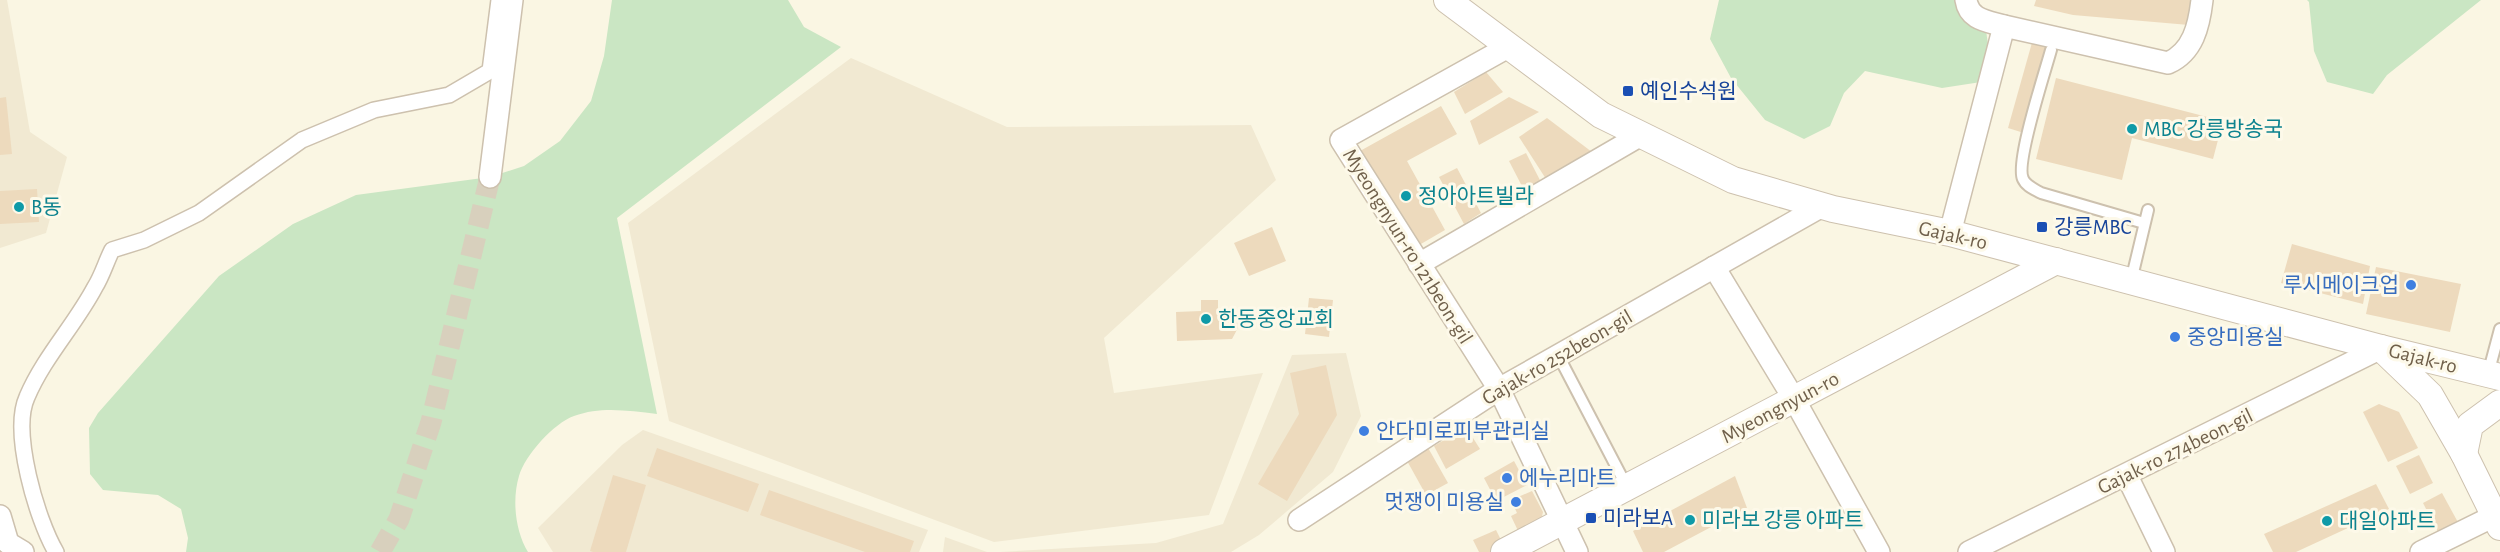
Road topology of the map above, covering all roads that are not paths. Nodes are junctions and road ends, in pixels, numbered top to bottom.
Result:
1 (499, 0) edge
2 (512, 0) edge
3 (1447, 0) edge
4 (1966, 0) edge
5 (2202, 0) edge
6 (2004, 26) junction
7 (1508, 47) junction
8 (2051, 50) dead end
9 (1641, 135) junction
10 (490, 177) tunnel mouth
11 (1822, 206) junction
12 (2148, 210) dead end
13 (2144, 223) junction
14 (1950, 233) junction
15 (2056, 261) junction
16 (1419, 264) junction
17 (1714, 267) junction
18 (2131, 281) junction
19 (2500, 329) edge
20 (2381, 348) junction
21 (1558, 355) junction
22 (2494, 375) edge
23 (1499, 389) junction
24 (1794, 399) junction
25 (2500, 403) edge
26 (2464, 454) junction
27 (2127, 476) junction
28 (1627, 487) junction
29 (0, 516) edge
30 (1299, 520) dead end
31 (2497, 521) edge
32 (1562, 522) junction
33 (22, 552) edge
34 (56, 552) edge
35 (1504, 552) edge
36 (1577, 552) edge
37 (1879, 552) edge
38 (1969, 552) edge
39 (2164, 552) edge
40 (2421, 552) edge

1 - 34 street
2 - 10 street
3 - 7 street, Gajak-ro
4 - 6 street
5 - 6 street
6 - 14 street
7 - 9 street, Gajak-ro
7 - 16 street, Myeongnyun-ro 121beon-gil
8 - 13 lane
9 - 11 street, Gajak-ro
9 - 16 street
11 - 14 street, Gajak-ro
11 - 17 street, Gajak-ro 252beon-gil
12 - 13 lane
13 - 18 lane
14 - 15 street, Gajak-ro
15 - 18 street, Gajak-ro
15 - 24 street, Myeongnyun-ro
16 - 23 street, Myeongnyun-ro 121beon-gil
17 - 21 street, Gajak-ro 252beon-gil
17 - 24 street
18 - 20 street, Gajak-ro
19 - 22 lane
20 - 22 street, Gajak-ro
20 - 26 street
20 - 27 street, Gajak-ro 274beon-gil
21 - 23 street, Gajak-ro 252beon-gil
21 - 28 lane
23 - 30 street, Gajak-ro 252beon-gil
23 - 32 street, Myeongnyun-ro 121beon-gil
24 - 28 street, Myeongnyun-ro
24 - 37 street
25 - 26 street
26 - 31 street
27 - 38 street, Gajak-ro 274beon-gil
27 - 39 street
28 - 32 street, Myeongnyun-ro
29 - 33 street
31 - 40 street
32 - 35 street, Myeongnyun-ro
32 - 36 street, Myeongnyun-ro 121beon-gil

